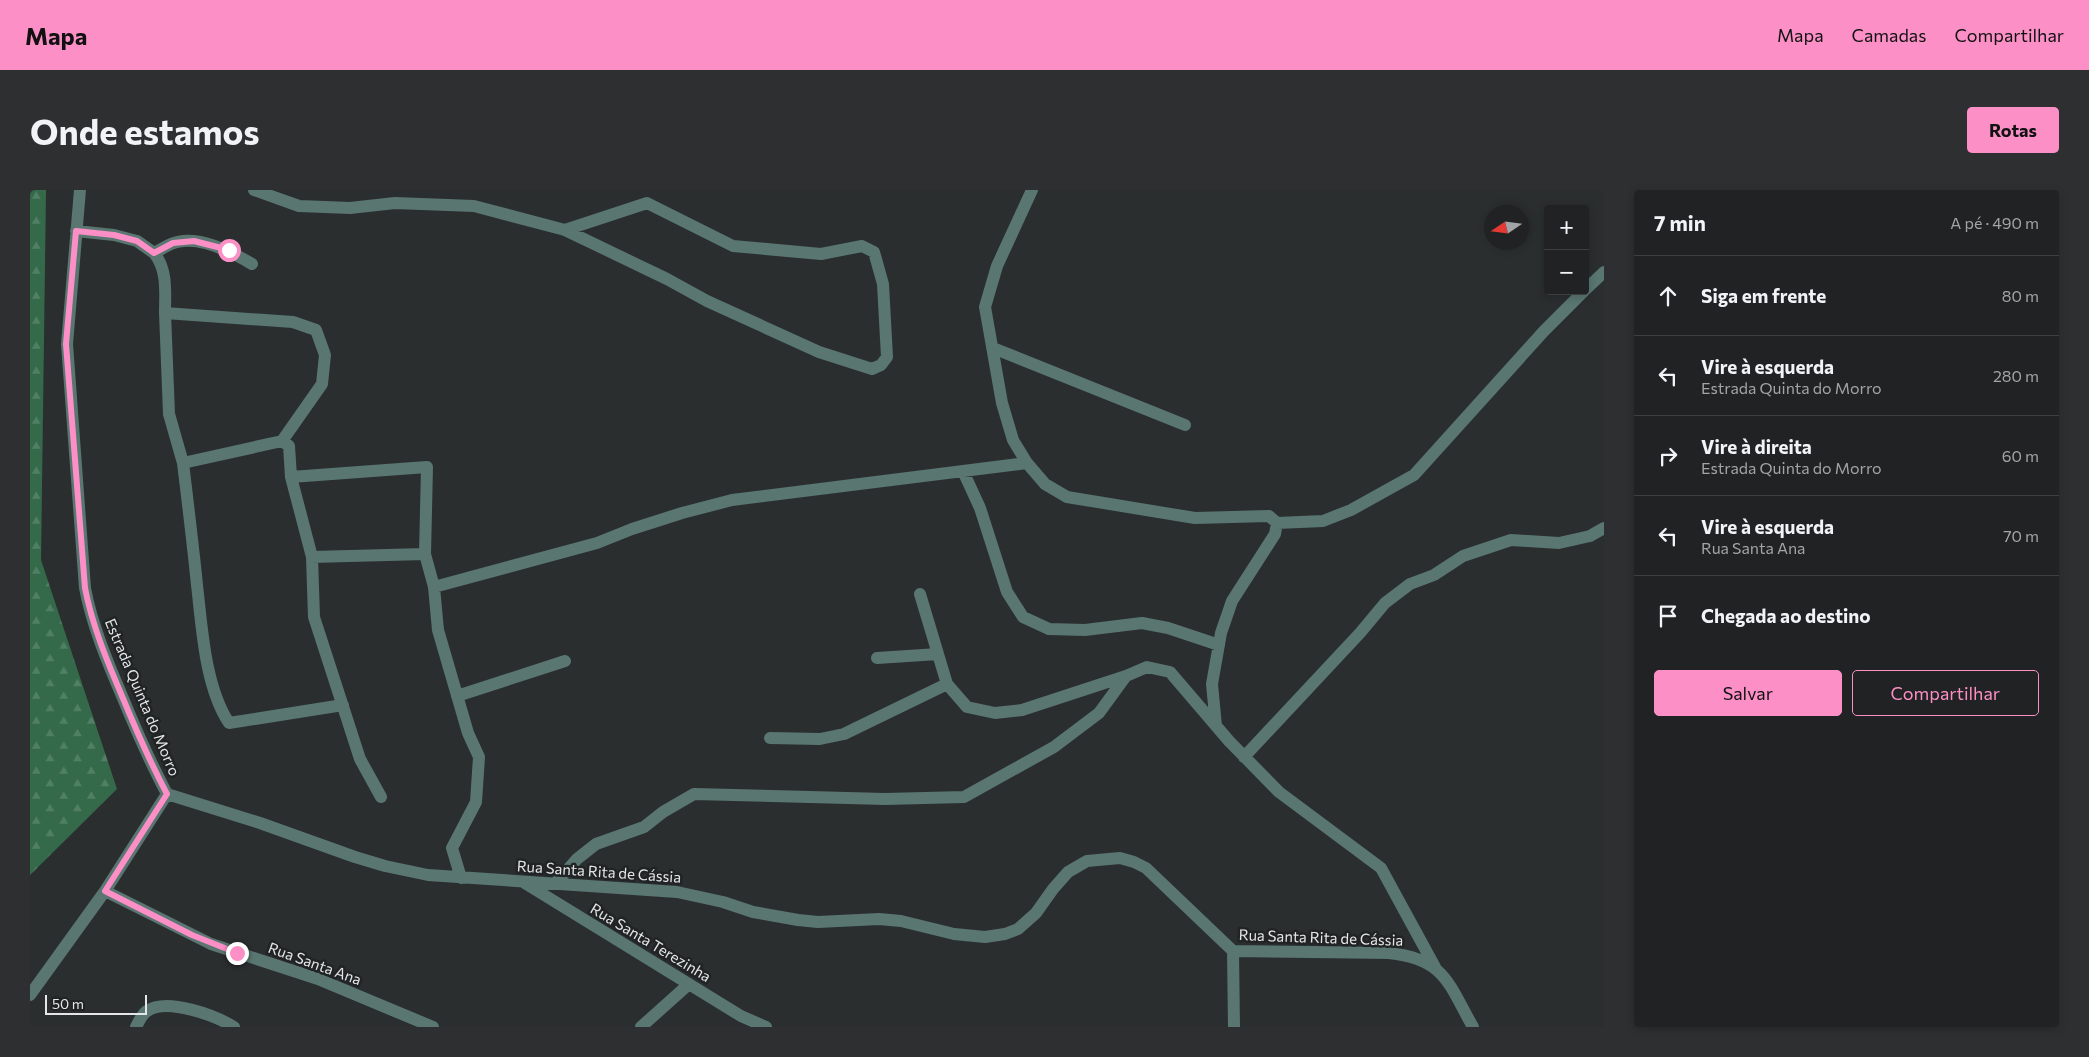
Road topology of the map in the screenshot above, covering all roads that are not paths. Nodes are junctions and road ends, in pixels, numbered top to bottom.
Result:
1 (80, 190) edge
2 (254, 190) edge
3 (1032, 190) edge
4 (565, 230) junction
5 (76, 231) junction
6 (154, 253) junction
7 (252, 264) dead end
8 (1604, 272) edge
9 (1589, 287) edge
10 (1581, 295) edge
11 (165, 313) junction
12 (993, 348) junction
13 (1185, 425) dead end
14 (282, 441) junction
15 (183, 463) junction
16 (1027, 463) junction
17 (963, 471) junction
18 (291, 477) junction
19 (1277, 523) junction
20 (1604, 528) edge
21 (425, 554) junction
22 (312, 557) junction
23 (434, 587) junction
24 (920, 594) dead end
25 (1219, 645) junction
26 (938, 654) junction
27 (877, 658) dead end
28 (565, 661) dead end
29 (1126, 676) junction
30 (947, 684) junction
31 (457, 696) junction
32 (343, 704) junction
33 (1216, 726) junction
34 (770, 738) dead end
35 (1244, 757) junction
36 (167, 794) junction
37 (381, 798) dead end
38 (461, 878) junction
39 (521, 881) junction
40 (556, 884) junction
41 (105, 891) junction
42 (1233, 951) junction
43 (1436, 967) junction
44 (689, 984) junction
45 (30, 995) edge
46 (136, 1027) edge
47 (234, 1027) edge
48 (433, 1027) edge
49 (641, 1027) edge
50 (766, 1027) edge
51 (1234, 1027) edge
52 (1473, 1027) edge

1 - 5 street, Estrada Quinta do Morro
2 - 4 street
3 - 12 street
4 - 4 street
5 - 6 street
5 - 36 street, Estrada Quinta do Morro
6 - 7 street
6 - 11 street
8 - 9 street
10 - 19 street
11 - 14 street
11 - 15 street
12 - 13 street
12 - 16 street
14 - 15 street
14 - 18 street
15 - 32 street
16 - 17 street
16 - 19 street
17 - 23 street
17 - 25 street
18 - 21 street
18 - 22 street
19 - 25 street
20 - 35 street
21 - 22 street
21 - 23 street
22 - 32 street
23 - 31 street
24 - 26 street
25 - 33 street
26 - 27 street
26 - 30 street
28 - 31 street
29 - 30 street
29 - 33 street
29 - 40 street
30 - 34 street
31 - 38 street
32 - 37 street
33 - 35 street
35 - 43 street
36 - 38 street, Rua Santa Rita de Cássia
36 - 41 street, Estrada Quinta do Morro
38 - 39 street, Rua Santa Rita de Cássia
39 - 40 street, Rua Santa Rita de Cássia
39 - 44 street, Rua Santa Terezinha
40 - 42 street, Rua Santa Rita de Cássia
41 - 45 street, Estrada Quinta do Morro
41 - 48 street, Rua Santa Ana
42 - 43 street, Rua Santa Rita de Cássia
42 - 51 street
43 - 52 street
44 - 49 street
44 - 50 street, Rua Santa Terezinha
46 - 47 street

